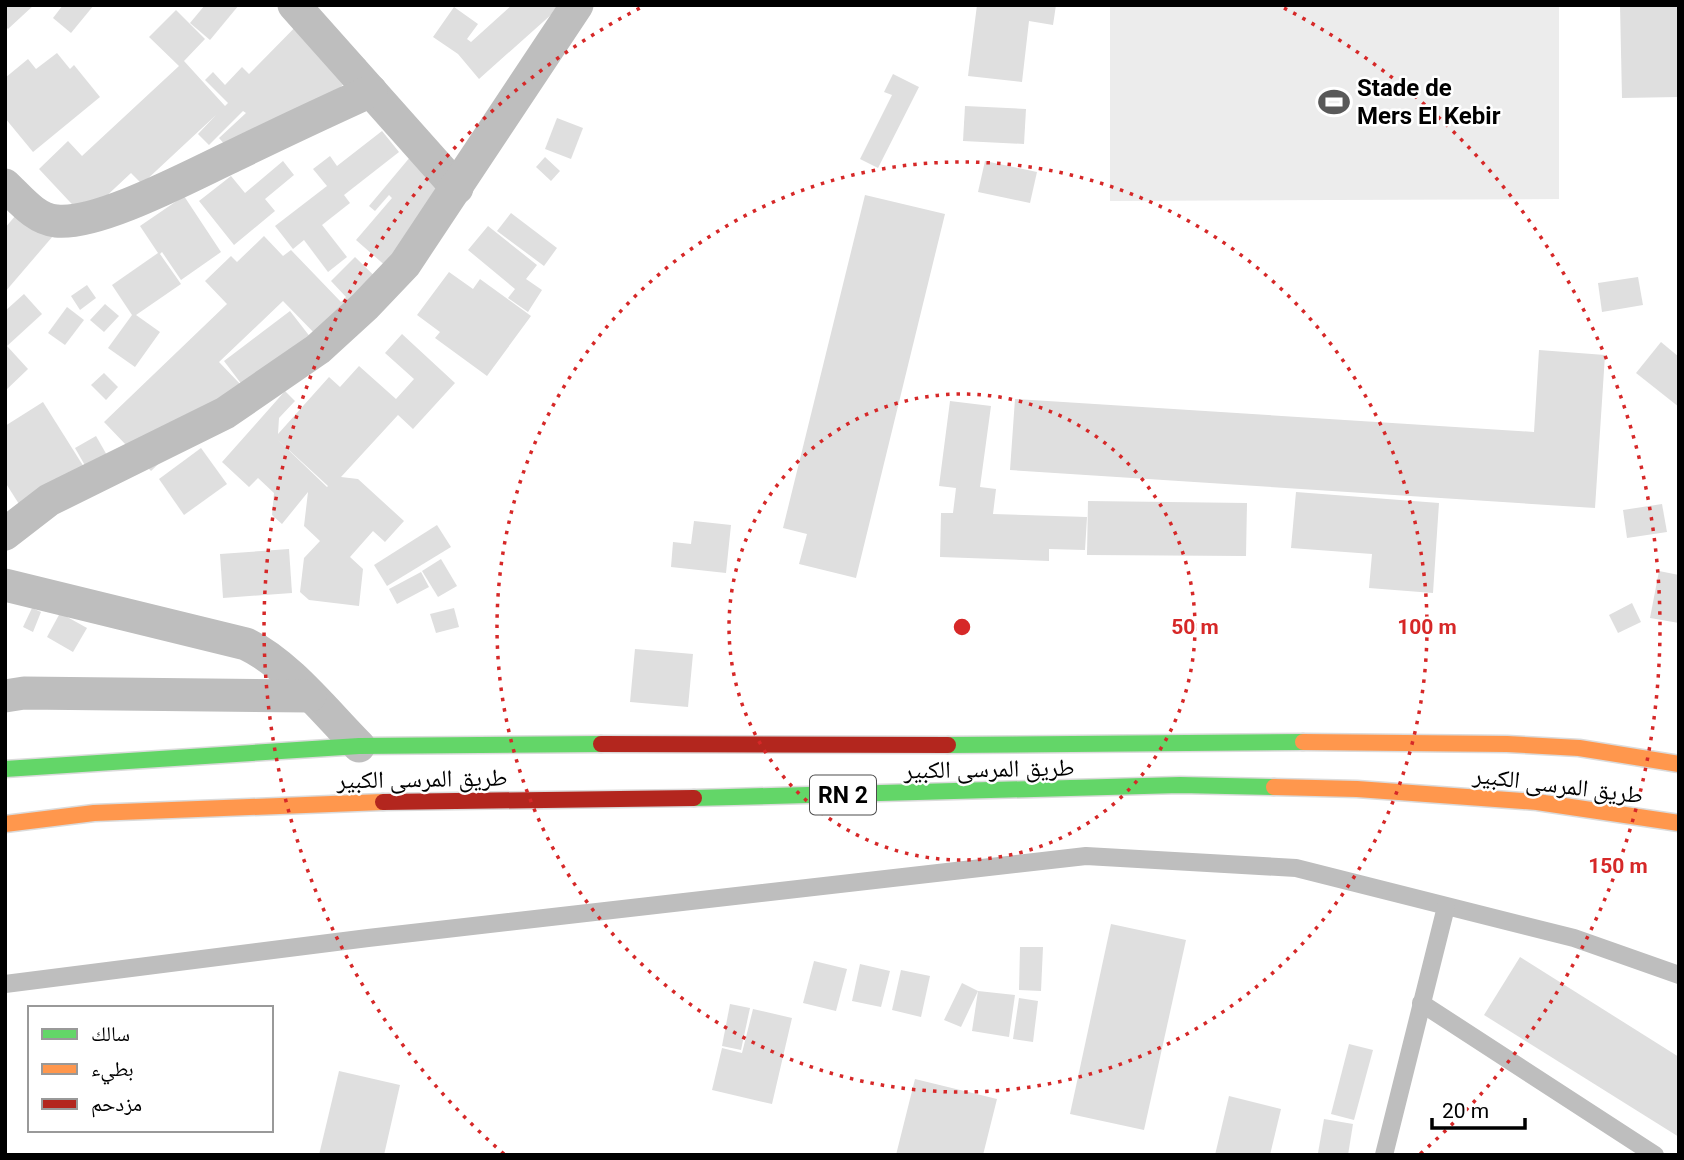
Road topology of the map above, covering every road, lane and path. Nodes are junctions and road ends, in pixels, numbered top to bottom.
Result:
1 (295, 5) edge
2 (577, 5) edge
3 (371, 91) junction
4 (5, 185) edge
5 (457, 188) junction
6 (5, 534) edge
7 (5, 585) edge
8 (5, 696) edge
9 (310, 696) junction
10 (359, 746) junction
11 (1679, 764) edge
12 (5, 769) edge
13 (1679, 823) edge
14 (5, 824) edge
15 (1446, 907) junction
16 (1679, 975) edge
17 (5, 984) edge
18 (1421, 1003) junction
19 (1384, 1155) edge
20 (1655, 1155) edge

1 - 3 street
2 - 5 street
3 - 4 street
3 - 5 street
5 - 6 street
7 - 9 street
8 - 9 street
9 - 10 street
10 - 11 main road, طريق المرسى الكبير / RN 2
10 - 12 main road, طريق المرسى الكبير / RN 2
13 - 14 main road, طريق المرسى الكبير / RN 2
15 - 16 lane
15 - 17 lane
15 - 18 lane
18 - 19 lane
18 - 20 lane

